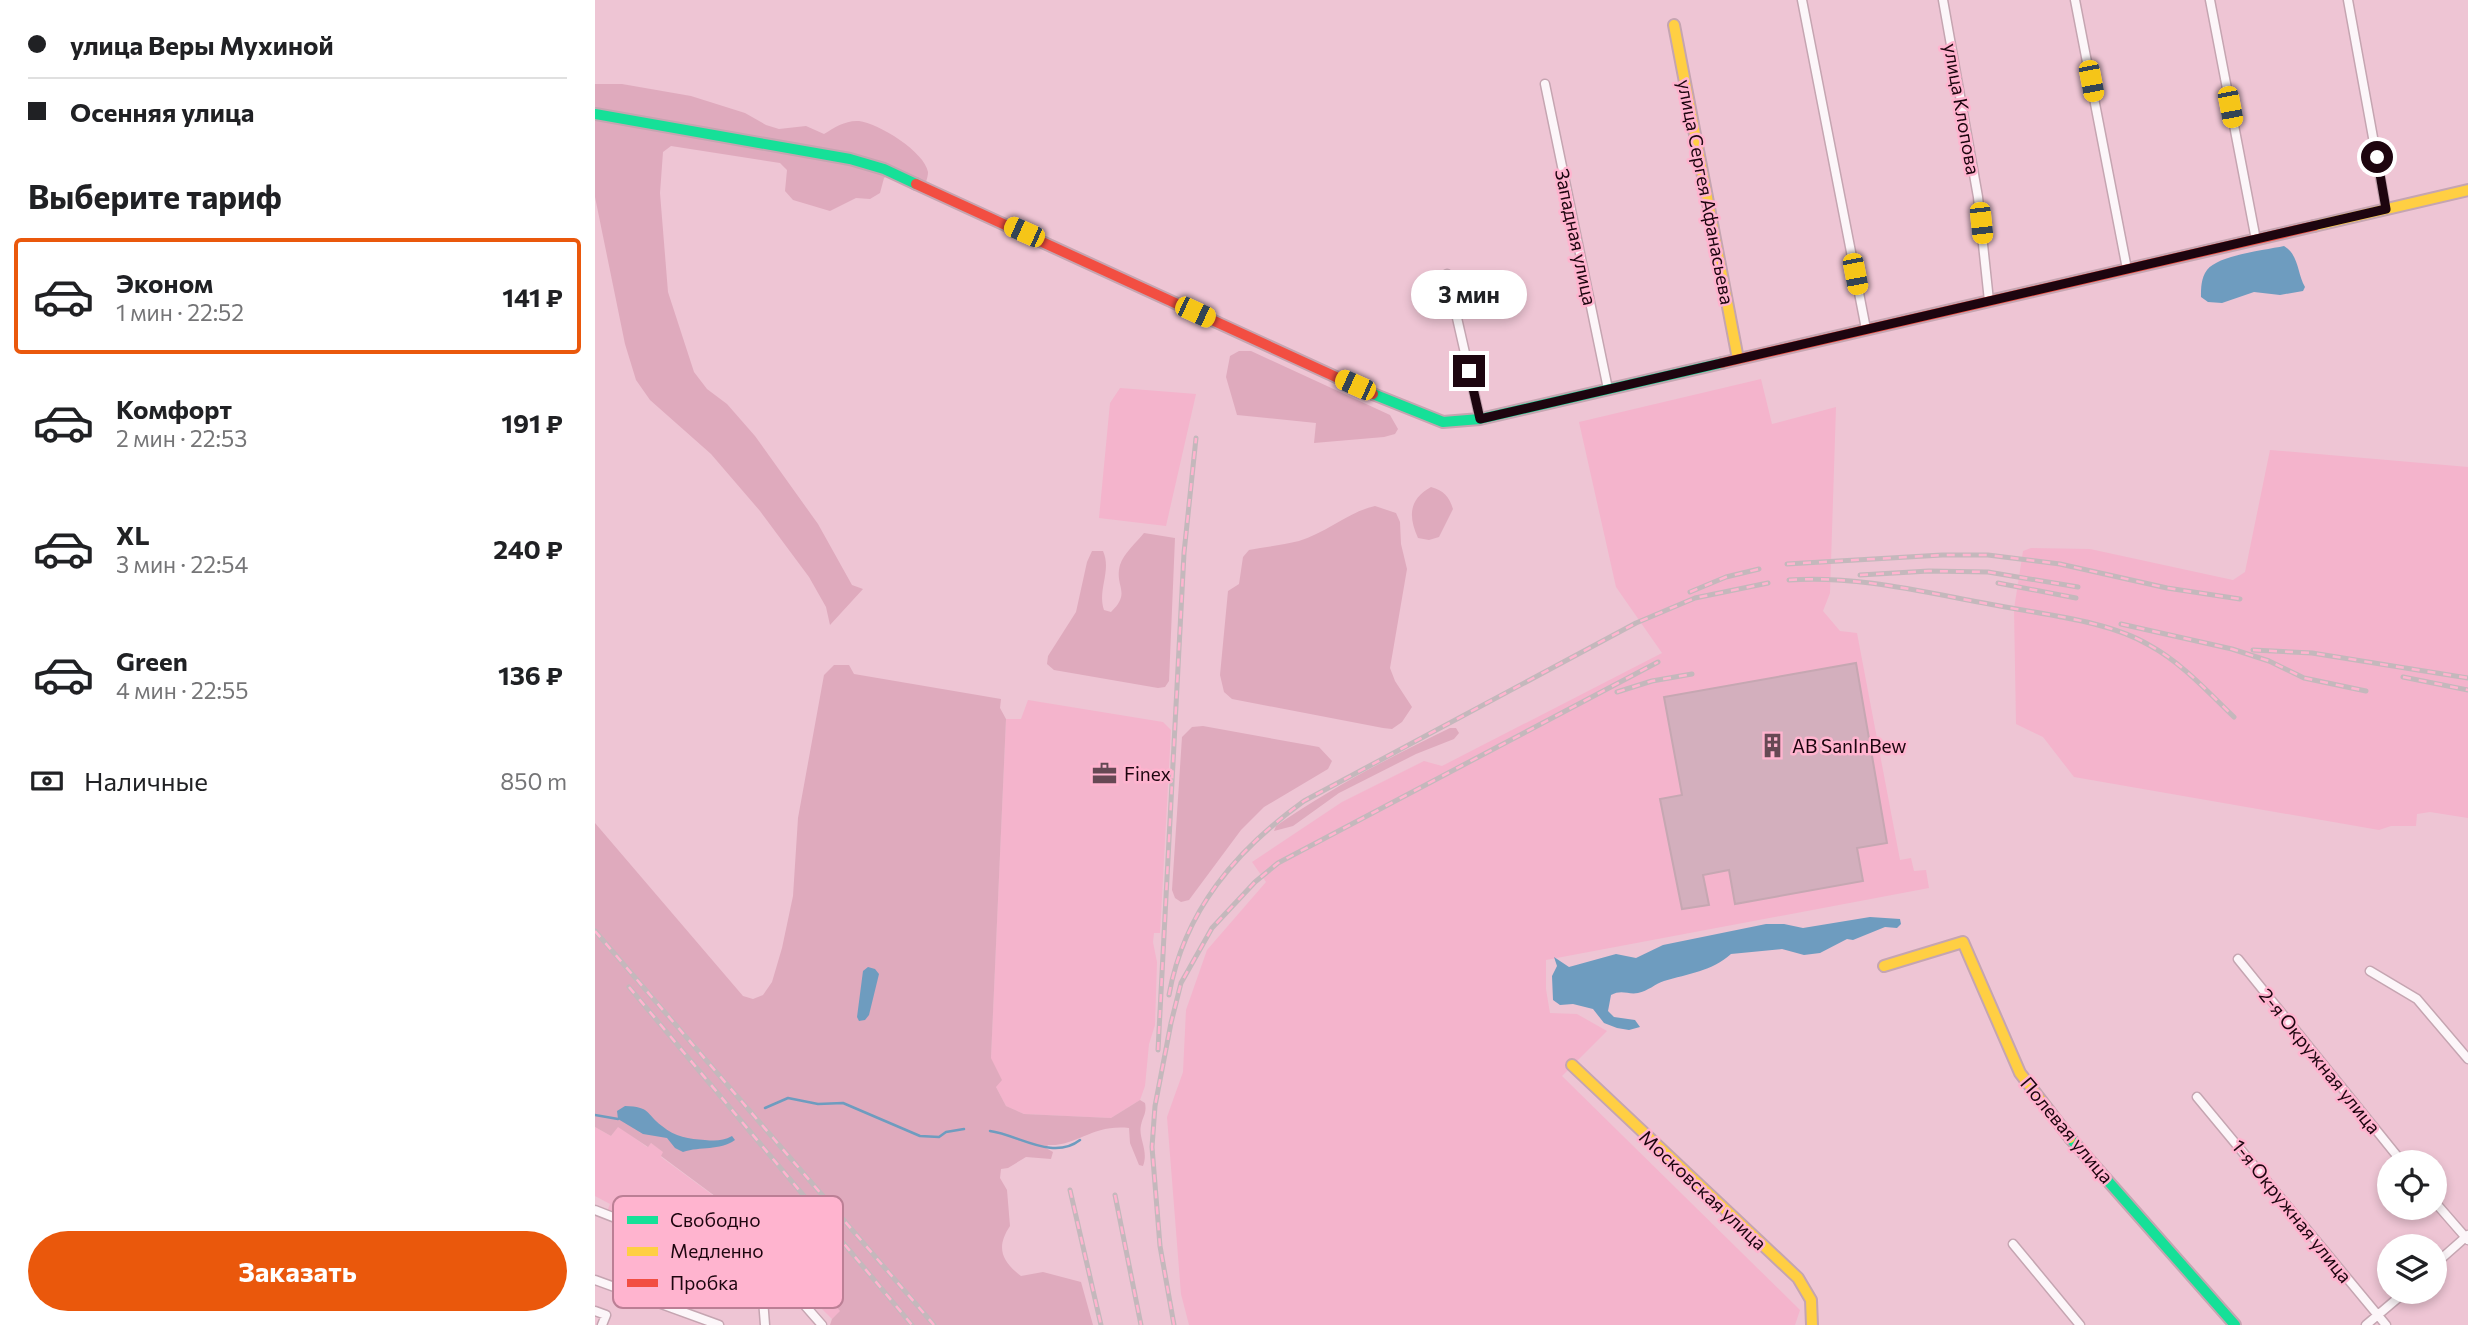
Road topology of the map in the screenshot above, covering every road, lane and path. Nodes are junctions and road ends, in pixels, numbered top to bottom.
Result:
1 (1802, 0) edge
2 (1943, 0) edge
3 (2075, 0) edge
4 (2210, 0) edge
5 (2348, 0) edge
6 (1674, 25) dead end
7 (1545, 84) dead end
8 (595, 114) edge
9 (2468, 190) edge
10 (2386, 209) junction
11 (2256, 240) junction
12 (2127, 269) junction
13 (1447, 274) dead end
14 (1989, 301) junction
15 (1866, 329) junction
16 (1738, 359) junction
17 (1608, 390) junction
18 (1480, 419) junction
19 (2238, 959) dead end
20 (1884, 965) dead end
21 (2370, 971) dead end
22 (2468, 1059) edge
23 (1572, 1065) dead end
24 (2197, 1097) dead end
25 (2392, 1150) edge
26 (595, 1210) edge
27 (2447, 1215) edge
28 (613, 1217) edge
29 (2467, 1237) edge
30 (2013, 1244) dead end
31 (2447, 1254) edge
32 (595, 1280) edge
33 (613, 1287) edge
34 (2391, 1304) edge
35 (672, 1308) edge
36 (807, 1308) edge
37 (595, 1311) edge
38 (2378, 1315) junction
39 (602, 1325) edge
40 (719, 1325) edge
41 (822, 1325) edge
42 (1812, 1325) edge
43 (2080, 1325) edge
44 (2235, 1325) edge
45 (2366, 1325) edge
46 (2386, 1325) edge

1 - 15 street
2 - 14 street, улица Клопова
3 - 12 street
4 - 11 street
5 - 10 street
6 - 16 street, улица Сергея Афанасьева
7 - 17 street, Западная улица
8 - 18 street
9 - 10 street
10 - 11 street
11 - 12 street
12 - 14 street
13 - 18 street
14 - 15 street
15 - 16 street
16 - 17 street
17 - 18 street
19 - 25 street, 2-я Окружная улица
20 - 44 street, Полевая улица
21 - 22 street
23 - 42 street, Московская улица
24 - 38 street, 1-я Окружная улица
26 - 28 street
27 - 29 street
29 - 31 street
30 - 43 street
32 - 33 street
34 - 38 street
35 - 40 street
36 - 41 street
37 - 39 street
38 - 45 street
38 - 46 street, 1-я Окружная улица

